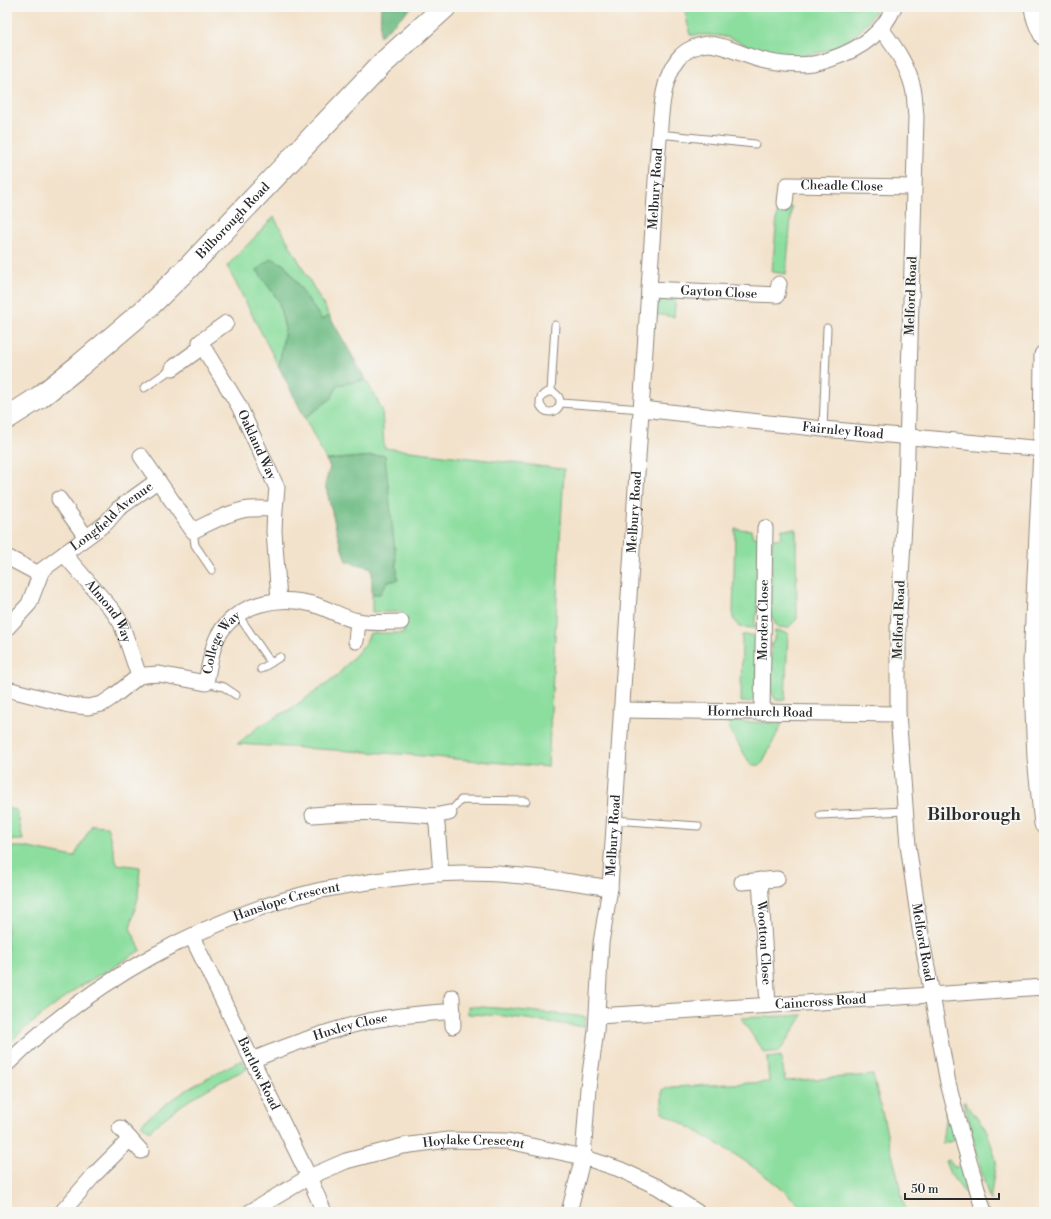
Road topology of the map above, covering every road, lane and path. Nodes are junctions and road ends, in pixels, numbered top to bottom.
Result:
1 (445, 7) edge
2 (894, 7) edge
3 (1034, 7) edge
4 (881, 29) junction
5 (1044, 36) edge
6 (659, 134) junction
7 (755, 144) dead end
8 (914, 187) junction
9 (785, 203) dead end
10 (779, 284) dead end
11 (649, 289) junction
12 (226, 323) dead end
13 (555, 325) dead end
14 (827, 328) dead end
15 (202, 347) junction
16 (1044, 355) edge
17 (1044, 365) edge
18 (173, 368) joint
19 (144, 388) dead end
20 (551, 392) junction
21 (561, 403) junction
22 (642, 409) junction
23 (7, 418) edge
24 (822, 429) junction
25 (908, 436) junction
26 (1044, 449) edge
27 (141, 456) dead end
28 (157, 481) junction
29 (59, 499) dead end
30 (274, 509) junction
31 (765, 528) dead end
32 (193, 531) junction
33 (86, 537) junction
34 (64, 554) junction
35 (7, 556) edge
36 (212, 570) dead end
37 (39, 574) junction
38 (279, 600) junction
39 (238, 616) junction
40 (358, 621) junction
41 (401, 622) dead end
42 (7, 628) edge
43 (356, 641) dead end
44 (280, 657) dead end
45 (271, 663) junction
46 (261, 669) dead end
47 (139, 676) junction
48 (206, 683) junction
49 (7, 689) edge
50 (236, 695) dead end
51 (621, 710) junction
52 (762, 712) junction
53 (898, 714) junction
54 (526, 801) dead end
55 (905, 811) junction
56 (449, 813) joint
57 (820, 815) dead end
58 (313, 816) dead end
59 (434, 816) junction
60 (614, 820) junction
61 (1044, 824) edge
62 (698, 826) dead end
63 (441, 874) junction
64 (777, 879) dead end
65 (760, 880) junction
66 (742, 882) dead end
67 (610, 888) junction
68 (192, 936) junction
69 (1044, 987) edge
70 (931, 996) junction
71 (768, 1005) junction
72 (598, 1016) junction
73 (453, 1026) dead end
74 (252, 1060) junction
75 (7, 1064) edge
76 (120, 1128) dead end
77 (130, 1139) junction
78 (141, 1151) dead end
79 (583, 1156) junction
80 (309, 1177) junction
81 (62, 1212) edge
82 (250, 1212) edge
83 (324, 1212) edge
84 (569, 1212) edge
85 (697, 1212) edge
86 (984, 1212) edge

1 - 23 main road, Bilborough Road
2 - 4 street, Melbury Road
3 - 5 street
4 - 6 street, Melbury Road
4 - 8 street, Melford Road
6 - 7 lane
6 - 11 street, Melbury Road
8 - 9 street, Cheadle Close
8 - 25 street, Melford Road
10 - 11 street, Gayton Close
11 - 22 street, Melbury Road
12 - 15 street
13 - 20 lane
14 - 24 lane
15 - 18 street
15 - 30 street, Oakland Way
16 - 17 street
17 - 26 street
18 - 19 lane
20 - 21 lane
20 - 21 lane
21 - 22 lane
22 - 24 street, Fairnley Road
22 - 51 street, Melbury Road
24 - 25 street, Fairnley Road
25 - 26 street, Fairnley Road
25 - 53 street, Melford Road
26 - 61 street
27 - 28 street
28 - 32 street, Longfield Avenue
28 - 33 street, Longfield Avenue
29 - 33 street
30 - 32 street
30 - 38 street, Oakland Way
31 - 52 street, Morden Close
32 - 36 lane
33 - 34 street, Longfield Avenue
34 - 37 street, Longfield Avenue
34 - 47 street, Almond Way
35 - 37 street
37 - 42 street
38 - 39 street, College Way
38 - 40 street, College Way
39 - 45 lane
39 - 48 street, College Way
40 - 41 street, College Way
40 - 43 street
44 - 45 lane
45 - 46 lane
47 - 48 street, College Way
47 - 49 street
48 - 50 lane
51 - 52 street, Hornchurch Road
51 - 60 street, Melbury Road
52 - 53 street, Hornchurch Road
53 - 55 street, Melford Road
54 - 56 lane
55 - 57 lane
55 - 70 street, Melford Road
56 - 59 street
58 - 59 street
59 - 63 street
60 - 62 lane
60 - 67 street, Melbury Road
63 - 67 street, Hanslope Crescent
63 - 68 street, Hanslope Crescent
64 - 65 street
65 - 66 street
65 - 71 street, Wootton Close
67 - 72 street, Melbury Road
68 - 74 street, Bartlow Road
68 - 75 street, Hanslope Crescent
69 - 70 street, Caincross Road
70 - 71 street, Caincross Road
70 - 86 street, Melford Road
71 - 72 street, Caincross Road
72 - 79 street, Melbury Road
73 - 74 street, Huxley Close
74 - 80 street, Bartlow Road
76 - 77 street
77 - 78 street
77 - 81 street
79 - 80 street, Hoylake Crescent
79 - 84 street, Melbury Road
79 - 85 street, Hoylake Crescent
80 - 82 street, Hoylake Crescent
80 - 83 street, Bartlow Road

